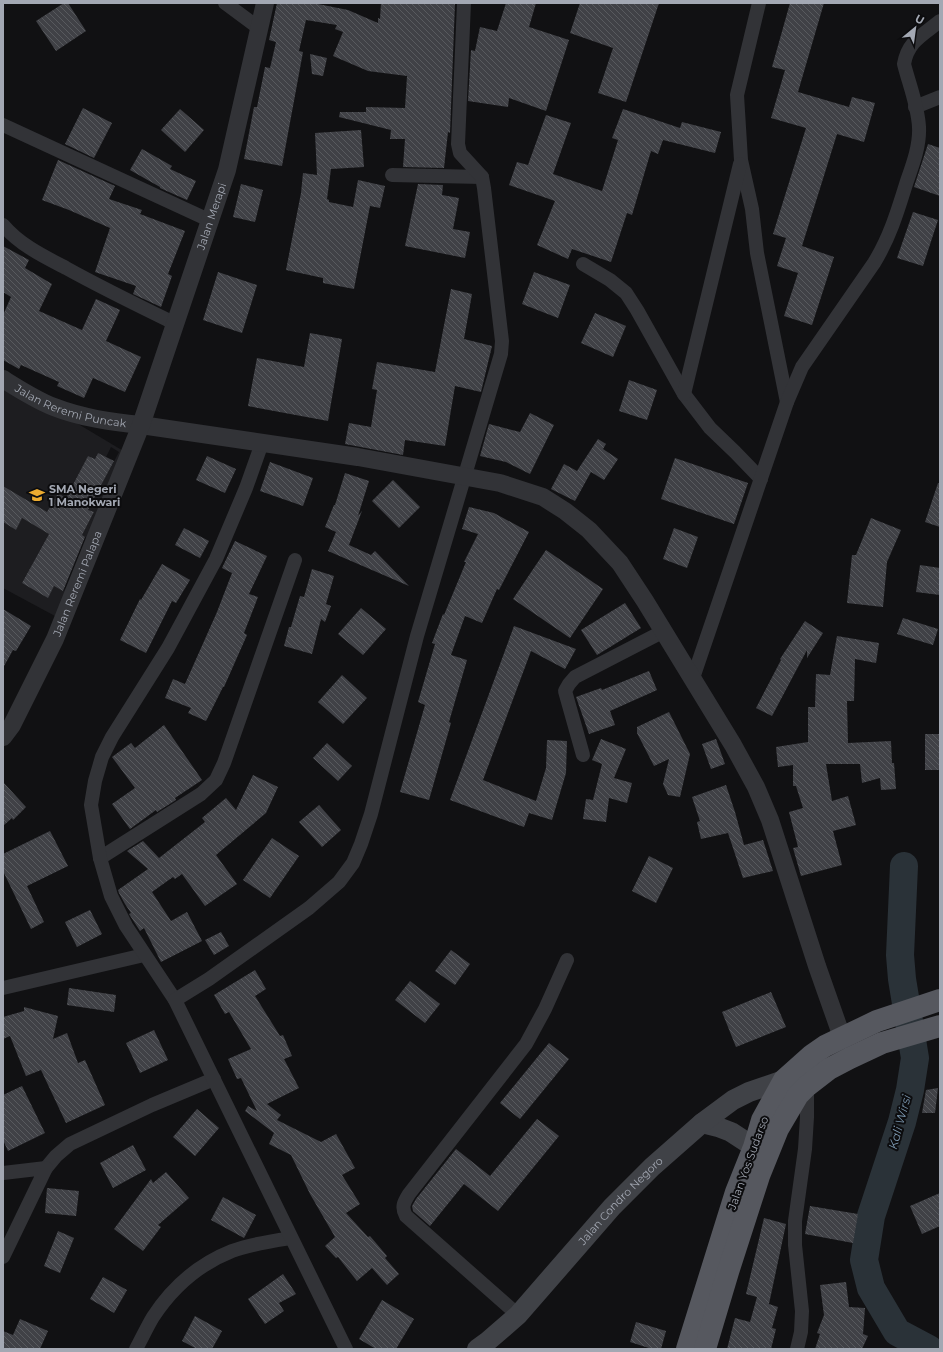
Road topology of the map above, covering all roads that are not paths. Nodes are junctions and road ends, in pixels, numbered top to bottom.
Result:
1 (225, 3) edge
2 (265, 3) edge
3 (464, 3) edge
4 (759, 3) edge
5 (940, 21) edge
6 (260, 29) junction
7 (940, 97) edge
8 (915, 107) junction
9 (3, 125) edge
10 (741, 160) junction
11 (392, 175) dead end
12 (482, 177) junction
13 (210, 221) junction
14 (3, 225) edge
15 (583, 264) dead end
16 (176, 324) junction
17 (3, 379) edge
18 (684, 394) junction
19 (786, 402) junction
20 (141, 425) junction
21 (262, 444) junction
22 (466, 476) junction
23 (761, 479) junction
24 (295, 560) dead end
25 (664, 631) junction
26 (693, 678) junction
27 (3, 737) edge
28 (583, 755) dead end
29 (100, 858) junction
30 (144, 955) junction
31 (566, 960) dead end
32 (3, 988) edge
33 (175, 1000) junction
34 (934, 1002) edge
35 (938, 1027) edge
36 (842, 1038) junction
37 (214, 1079) junction
38 (784, 1080) junction
39 (807, 1086) junction
40 (702, 1123) junction
41 (754, 1147) junction
42 (46, 1168) junction
43 (3, 1173) edge
44 (291, 1238) junction
45 (3, 1257) edge
46 (518, 1315) junction
47 (136, 1349) edge
48 (346, 1349) edge
49 (477, 1349) edge
50 (687, 1349) edge
51 (705, 1349) edge
52 (797, 1349) edge

1 - 6 street
2 - 6 street, Jalan Merapi
3 - 12 street
4 - 10 street
5 - 8 street
6 - 13 street, Jalan Merapi
7 - 8 street
8 - 19 street
9 - 13 street
10 - 18 street
10 - 19 street
11 - 12 street
12 - 22 street
13 - 16 street, Jalan Merapi
14 - 16 street
15 - 18 street
16 - 20 street, Jalan Merapi
17 - 20 street, Jalan Reremi Puncak
18 - 23 street
19 - 23 street
20 - 21 street, Jalan Reremi Puncak
20 - 27 street, Jalan Reremi Palapa
21 - 22 street, Jalan Reremi Puncak
21 - 29 street
22 - 25 street, Jalan Reremi Puncak
22 - 33 street
23 - 26 street
24 - 29 street
25 - 26 street, Jalan Reremi Puncak
25 - 28 street
26 - 36 street, Jalan Reremi Puncak
29 - 30 street
30 - 32 street
30 - 33 street
31 - 46 street
33 - 37 street
34 - 36 highway, Jalan Yos Sudarso
35 - 39 highway, Jalan Yos Sudarso
36 - 38 highway, Jalan Yos Sudarso
37 - 42 street
37 - 44 street
38 - 40 main road, Jalan Condro Negoro
38 - 41 highway, Jalan Yos Sudarso
39 - 51 highway, Jalan Yos Sudarso
39 - 52 street
40 - 41 main road
40 - 46 main road, Jalan Condro Negoro
41 - 50 highway, Jalan Yos Sudarso
42 - 43 street
42 - 45 street
44 - 47 street
44 - 48 street
46 - 49 main road, Jalan Condro Negoro

